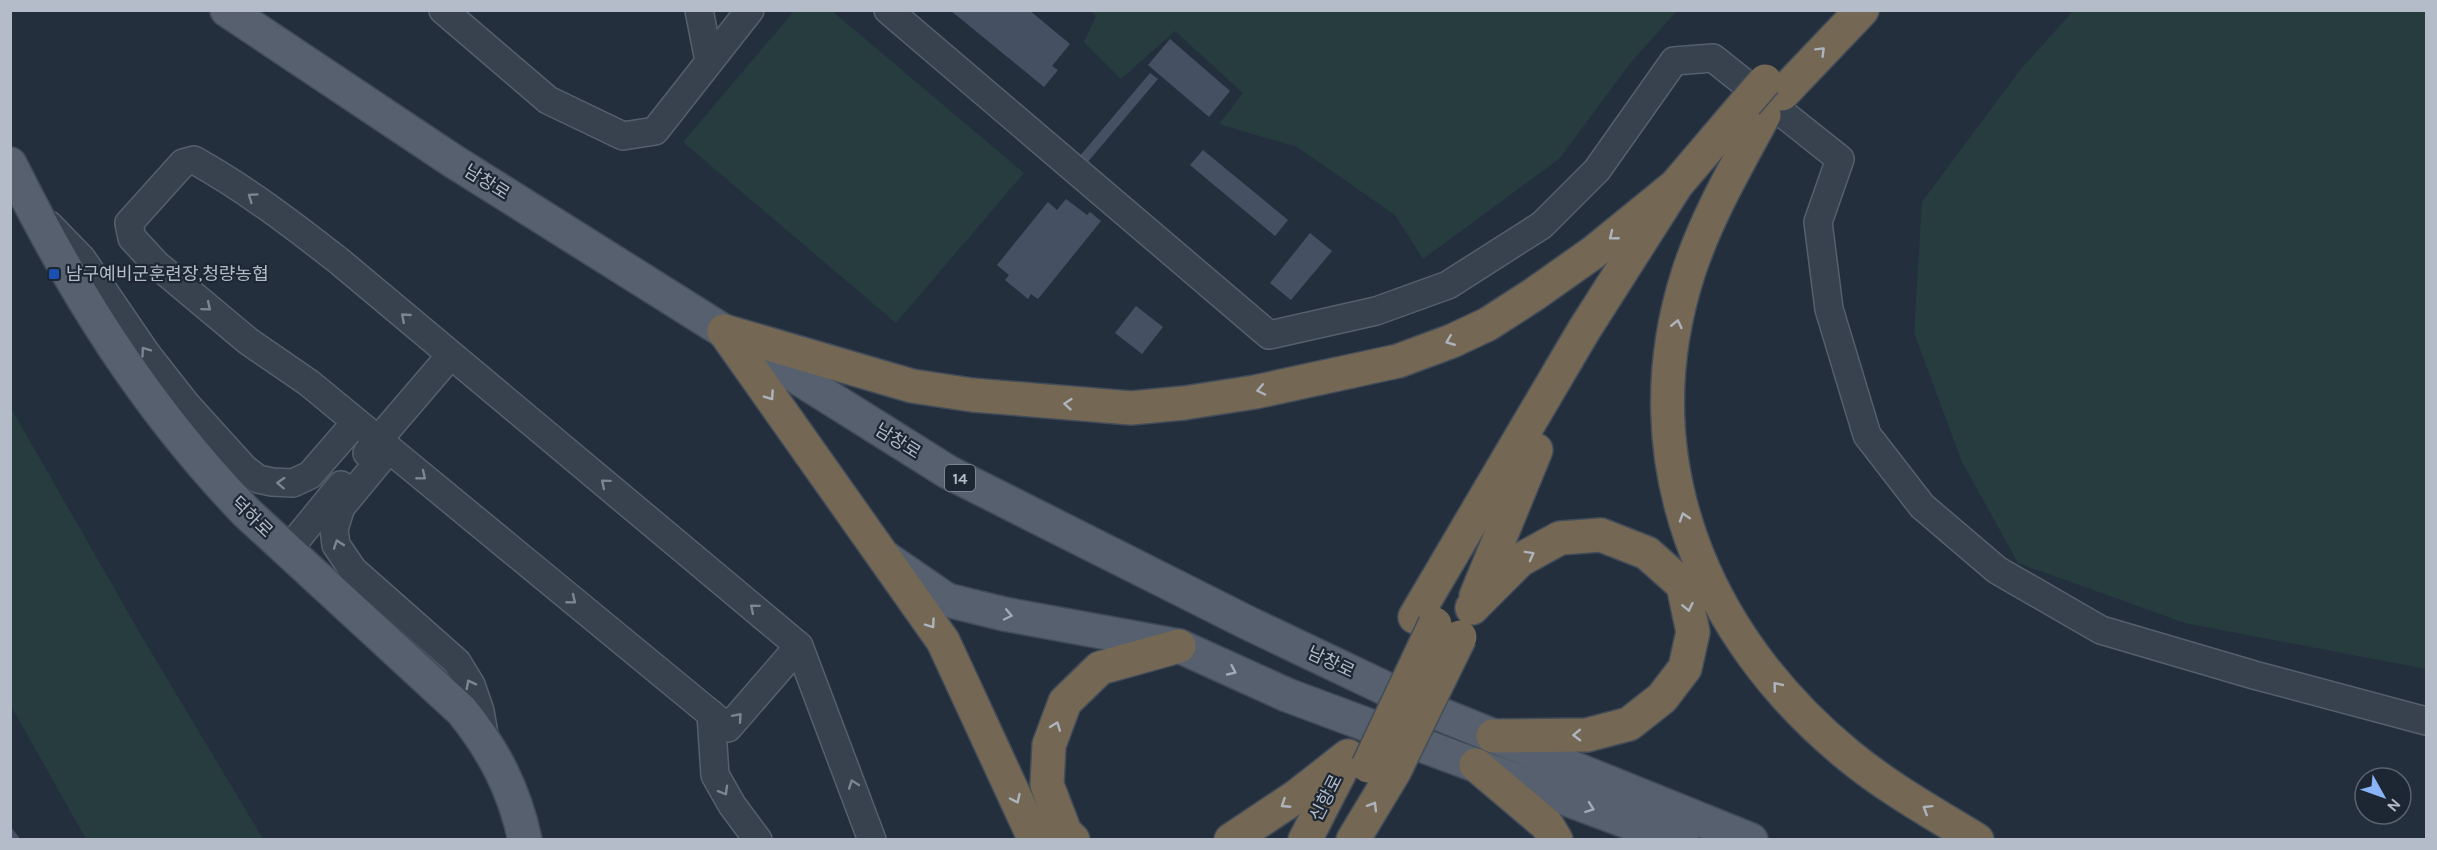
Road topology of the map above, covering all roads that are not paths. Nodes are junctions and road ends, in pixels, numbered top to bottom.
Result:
1 (227, 10) edge
2 (443, 10) edge
3 (699, 10) edge
4 (750, 10) edge
5 (888, 10) edge
6 (1831, 10) edge
7 (1862, 10) edge
8 (709, 61) junction
9 (1764, 101) junction
10 (10, 164) edge
11 (1675, 186) junction
12 (33, 208) junction
13 (724, 331) junction
14 (445, 351) junction
15 (372, 436) junction
16 (282, 545) junction
17 (881, 554) junction
18 (1445, 621) junction
19 (799, 646) junction
20 (1179, 646) junction
21 (711, 714) junction
22 (2427, 721) edge
23 (1493, 736) junction
24 (485, 740) junction
25 (1370, 764) junction
26 (1476, 765) junction
27 (525, 840) edge
28 (758, 840) edge
29 (872, 840) edge
30 (1035, 840) edge
31 (1073, 840) edge
32 (1231, 840) edge
33 (1305, 840) edge
34 (1329, 840) edge
35 (1353, 840) edge
36 (1556, 840) edge
37 (1682, 840) edge
38 (1750, 840) edge
39 (1977, 840) edge

1 - 13 main road, 남창로 / 14
2 - 8 street
3 - 8 street
4 - 8 street
5 - 22 street
6 - 9 highway
9 -> 7 highway
9 - 11 highway
9 - 18 highway
39 -> 9 highway
10 - 12 main road, 덕하로
11 -> 13 highway
11 - 18 highway
15 -> 12 street
12 - 16 main road, 덕하로
13 -> 17 highway
13 - 23 main road, 남창로 / 14
14 - 15 street
14 -> 15 street
19 -> 14 street
15 - 16 street
15 -> 21 street
24 -> 15 street
16 - 24 main road, 덕하로
17 -> 20 main road
17 -> 30 highway
18 -> 23 highway
18 - 25 highway, bridge
21 -> 19 street
29 -> 19 street
20 -> 26 main road
31 -> 20 highway
21 -> 28 street
23 - 38 main road, 남창로 / 14
24 - 27 main road, 덕하로
25 -> 32 highway
25 - 33 highway, 신항로
25 - 34 highway, 신항로
35 -> 25 highway
26 - 36 highway
26 -> 37 main road

